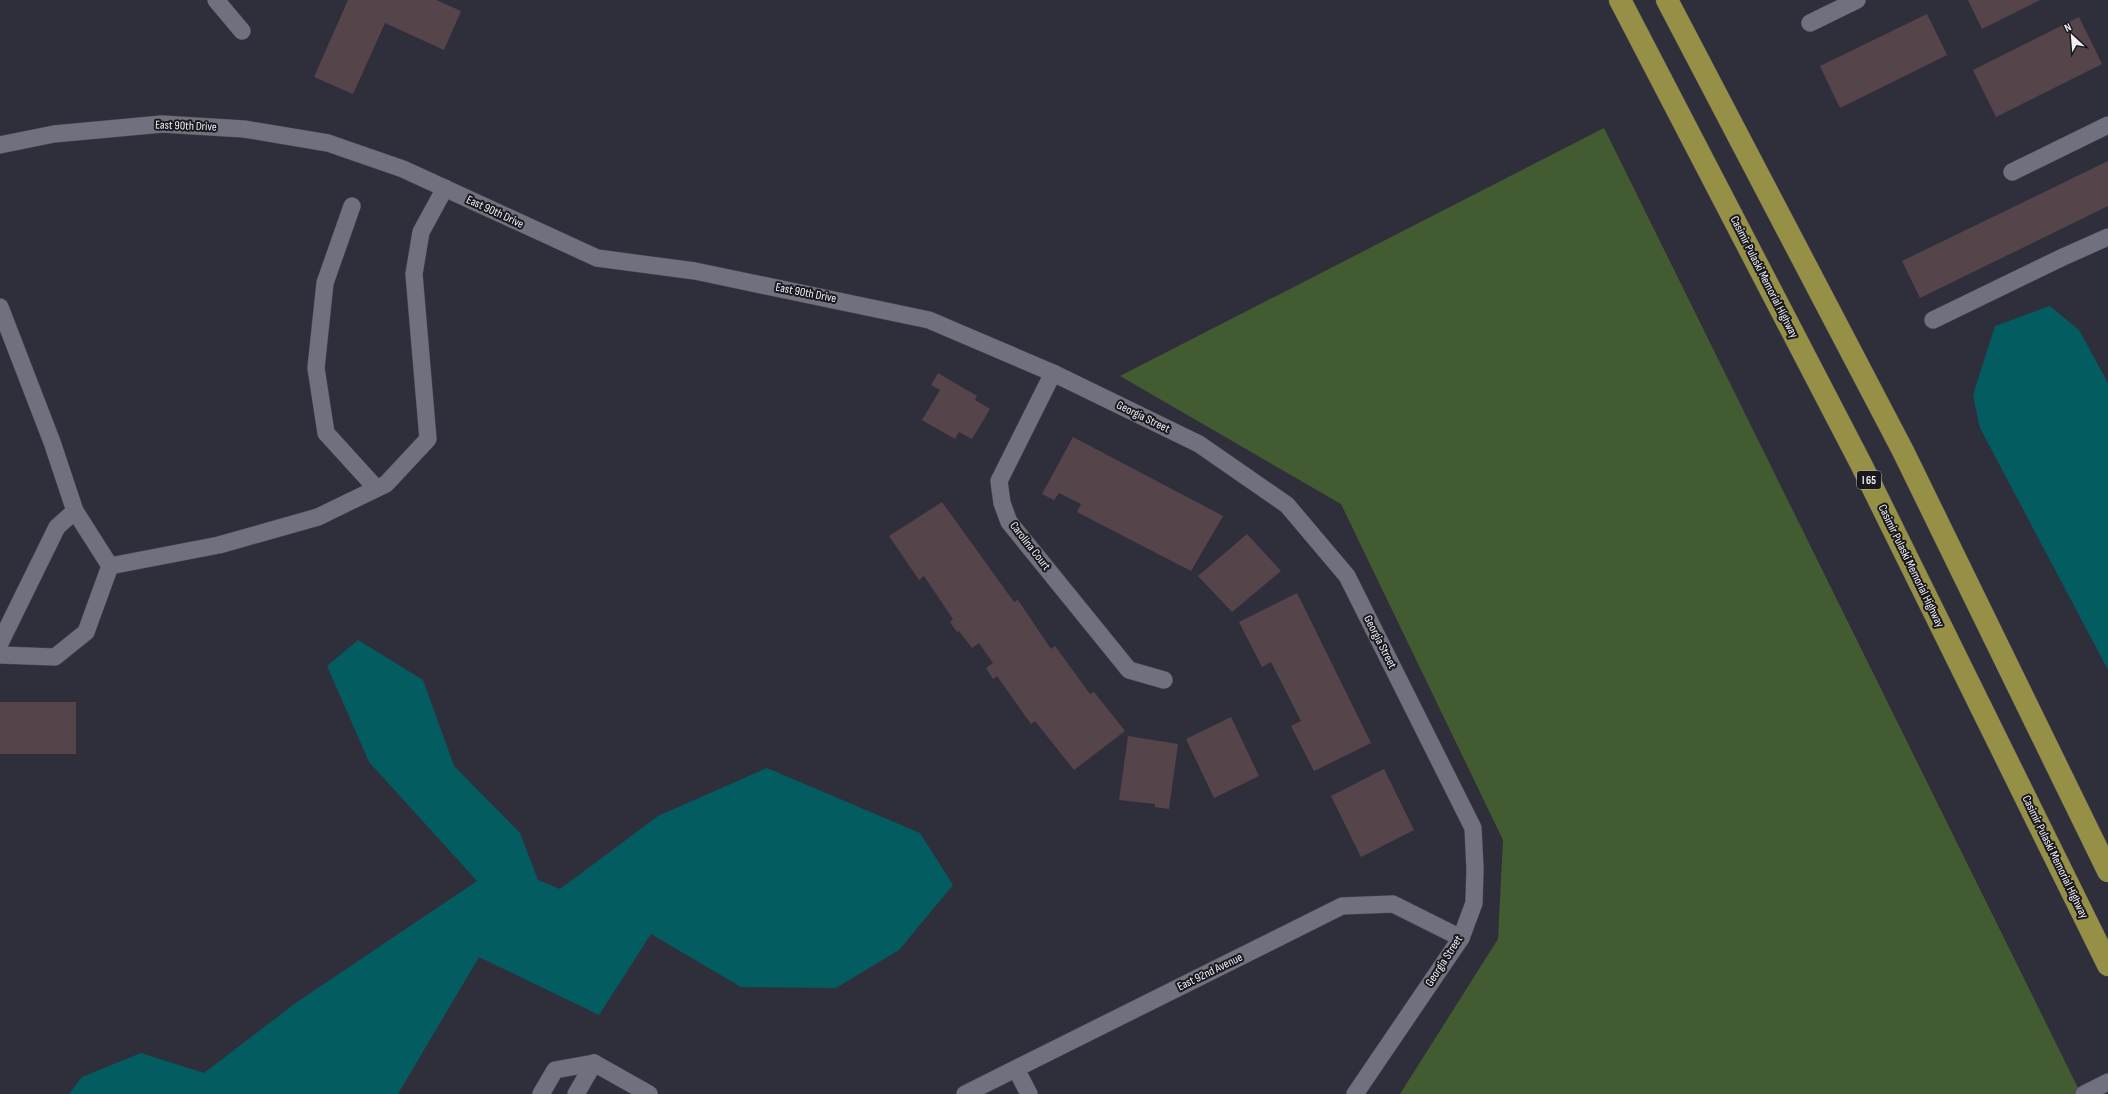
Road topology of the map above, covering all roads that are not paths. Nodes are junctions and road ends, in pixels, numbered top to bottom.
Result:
1 (216, 0) edge
2 (1620, 0) edge
3 (1667, 0) edge
4 (1857, 0) edge
5 (1810, 23) dead end
6 (242, 31) dead end
7 (2108, 125) edge
8 (0, 145) edge
9 (2012, 172) dead end
10 (445, 188) junction
11 (352, 206) dead end
12 (2108, 237) edge
13 (0, 307) edge
14 (1933, 320) dead end
15 (986, 345) joint
16 (1053, 373) junction
17 (376, 488) junction
18 (74, 511) junction
19 (110, 566) junction
20 (0, 643) edge
21 (0, 655) edge
22 (1164, 680) dead end
23 (2108, 871) edge
24 (1461, 938) junction
25 (2108, 964) edge
26 (594, 1063) junction
27 (1016, 1069) junction
28 (2108, 1082) edge
29 (541, 1094) edge
30 (576, 1094) edge
31 (649, 1094) edge
32 (965, 1094) edge
33 (1029, 1094) edge
34 (1355, 1094) edge
35 (2084, 1094) edge

1 - 6 street
2 - 25 highway, Casimir Pulaski Memorial Highway / I 65
3 - 23 highway
4 - 5 street
7 - 9 street
8 - 10 street, East 90th Drive
10 - 15 street, East 90th Drive
10 - 17 street
11 - 17 street
12 - 14 street
13 - 18 street
15 - 16 street, Georgia Street
16 - 22 street, Carolina Court
16 - 24 street, Georgia Street
17 - 19 street
18 - 19 street
18 - 20 street
19 - 21 street
24 - 27 street, East 92nd Avenue
24 - 34 street, Georgia Street
26 - 29 street
26 - 30 street
26 - 31 street
27 - 32 street, East 92nd Avenue
27 - 33 street
28 - 35 street

